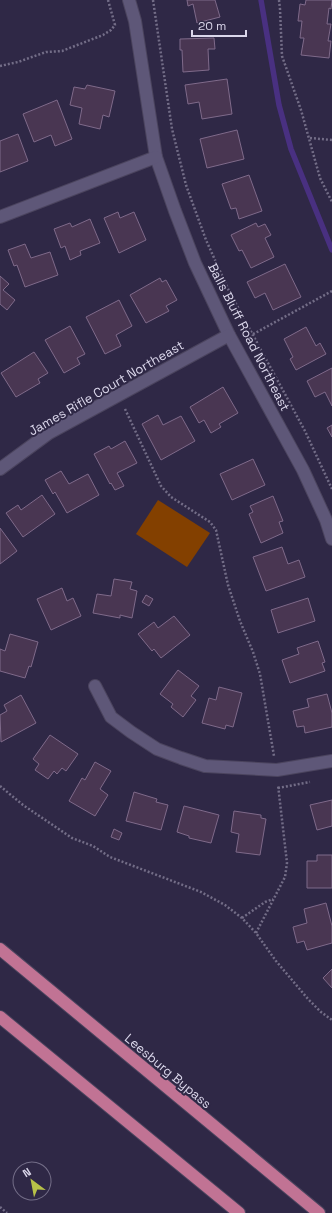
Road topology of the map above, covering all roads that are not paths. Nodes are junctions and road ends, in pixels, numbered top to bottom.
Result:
1 (129, 0) edge
2 (156, 157) junction
3 (0, 217) edge
4 (232, 339) junction
5 (0, 469) edge
6 (332, 539) edge
7 (95, 686) dead end
8 (332, 761) edge
9 (0, 949) edge
10 (0, 1017) edge
11 (239, 1213) edge
12 (319, 1213) edge

1 - 2 street, Balls Bluff Road Northeast
2 - 3 street
2 - 4 street, Balls Bluff Road Northeast
4 - 5 street, James Rifle Court Northeast
4 - 6 street, Balls Bluff Road Northeast
7 - 8 street
9 - 12 highway, Leesburg Bypass
10 - 11 highway

